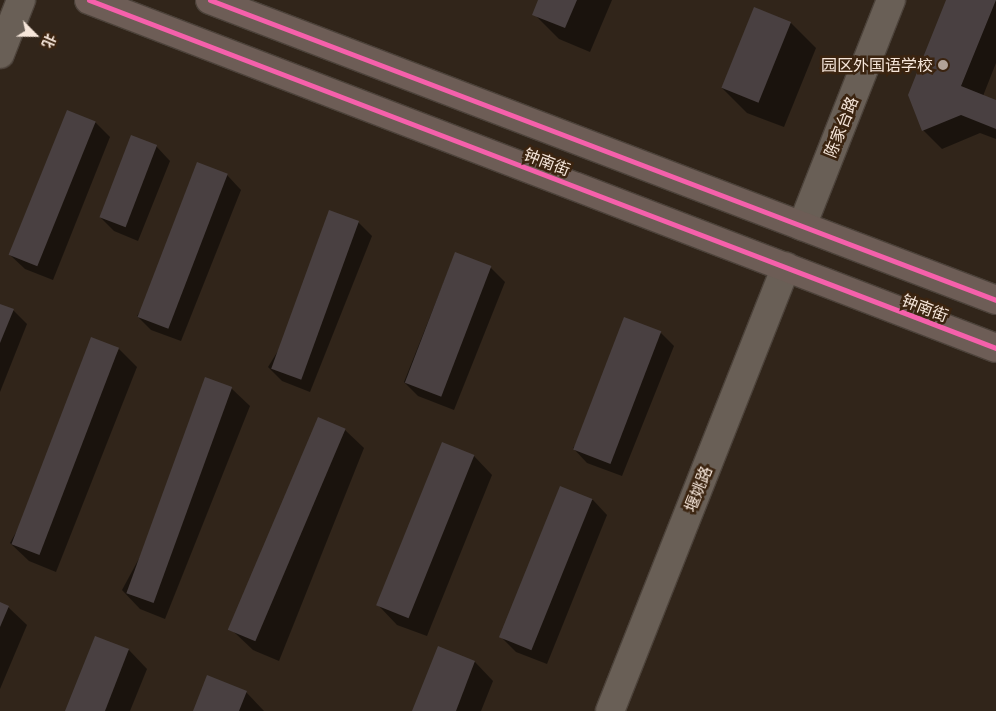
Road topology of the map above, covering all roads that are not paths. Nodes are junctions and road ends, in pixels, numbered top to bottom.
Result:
1 (21, 0) edge
2 (89, 0) edge
3 (210, 0) edge
4 (891, 0) edge
5 (0, 54) edge
6 (802, 226) junction
7 (786, 267) junction
8 (996, 300) edge
9 (996, 348) edge
10 (610, 711) edge

1 - 5 street
2 - 7 main road, 钟南街
3 - 6 main road, 钟南街
4 - 6 street, 陈家台路
6 - 8 main road, 钟南街
7 - 9 main road, 钟南街
7 - 10 street, 堰姚路

